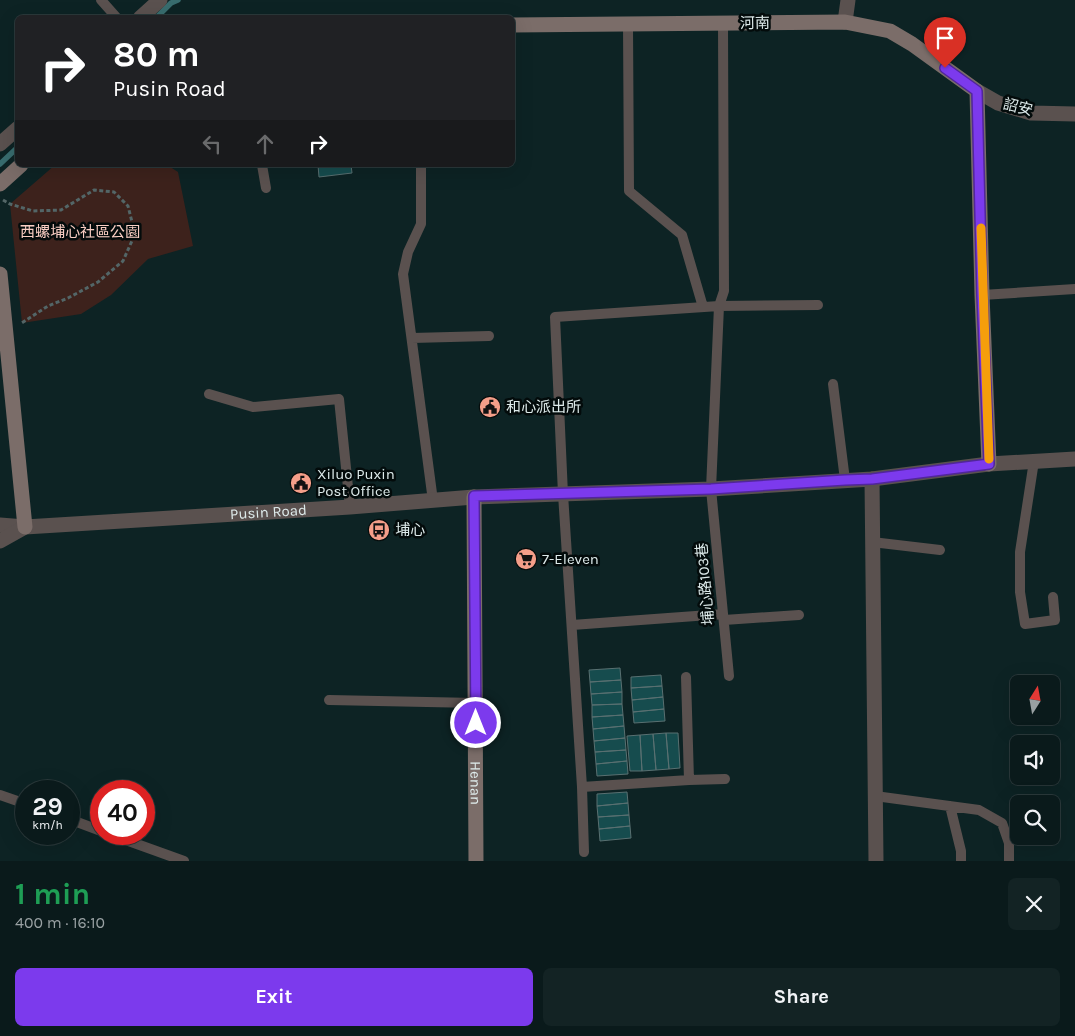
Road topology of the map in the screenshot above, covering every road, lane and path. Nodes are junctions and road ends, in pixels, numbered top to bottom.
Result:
1 (101, 0) edge
2 (160, 0) edge
3 (848, 0) edge
4 (114, 15) edge
5 (143, 15) edge
6 (845, 22) junction
7 (723, 24) junction
8 (515, 25) edge
9 (628, 25) junction
10 (977, 91) junction
11 (1075, 114) edge
12 (15, 131) edge
13 (0, 144) edge
14 (19, 167) edge
15 (262, 167) edge
16 (421, 167) edge
17 (0, 184) edge
18 (266, 188) dead end
19 (0, 198) edge
20 (0, 274) edge
21 (1075, 289) edge
22 (982, 295) junction
23 (818, 305) dead end
24 (719, 306) junction
25 (703, 307) junction
26 (7, 333) junction
27 (489, 336) dead end
28 (412, 338) junction
29 (833, 384) dead end
30 (209, 394) dead end
31 (1075, 458) edge
32 (1034, 461) junction
33 (989, 464) junction
34 (872, 479) junction
35 (845, 480) junction
36 (711, 489) junction
37 (563, 494) junction
38 (474, 496) junction
39 (433, 501) junction
40 (350, 507) junction
41 (0, 524) edge
42 (25, 528) junction
43 (0, 541) edge
44 (872, 542) junction
45 (940, 550) dead end
46 (1052, 596) dead end
47 (799, 615) dead end
48 (723, 617) junction
49 (572, 625) junction
50 (729, 676) dead end
51 (686, 678) dead end
52 (329, 700) dead end
53 (476, 703) junction
54 (725, 779) dead end
55 (689, 780) junction
56 (582, 787) junction
57 (0, 794) edge
58 (875, 796) junction
59 (15, 800) edge
60 (950, 806) junction
61 (140, 845) edge
62 (584, 852) dead end
63 (184, 861) edge
64 (476, 861) edge
65 (876, 861) edge
66 (961, 861) edge
67 (1009, 861) edge

1 - 4 lane
2 - 5 street
3 - 6 street
6 - 7 street, 河南
6 - 10 street, 河南
7 - 9 street, 河南
7 - 24 lane, 埔心路103巷
8 - 9 street, 河南
9 - 25 lane
10 - 11 street, 詔安
10 - 22 street
12 - 13 street
14 - 17 street
15 - 18 lane
16 - 28 lane
19 - 26 path
20 - 26 street
21 - 22 lane
22 - 33 street
23 - 24 lane
24 - 25 lane
24 - 36 lane, 埔心路103巷
25 - 37 lane
26 - 42 street
27 - 28 lane
28 - 39 lane
29 - 35 lane
30 - 40 lane
31 - 32 street, Pusin Road
32 - 33 street, Pusin Road
32 - 46 lane
33 - 34 street, Pusin Road
34 - 35 street, Pusin Road
34 - 44 street
35 - 36 street, Pusin Road
36 - 37 street, Pusin Road
36 - 48 lane, 埔心路103巷
37 - 38 street, Pusin Road
37 - 49 lane
38 - 39 street, Pusin Road
38 - 53 street, Henan
39 - 40 street, Pusin Road
40 - 42 street, Pusin Road
41 - 42 street, Pusin Road
42 - 43 street
44 - 45 lane
44 - 58 street
47 - 48 lane
48 - 49 lane
48 - 50 lane, 埔心路103巷
49 - 56 lane
51 - 55 lane
52 - 53 lane
53 - 64 street, Henan
54 - 55 lane
55 - 56 lane
56 - 62 lane
57 - 59 lane
58 - 60 lane
58 - 65 street
60 - 66 lane
60 - 67 lane
61 - 63 lane

